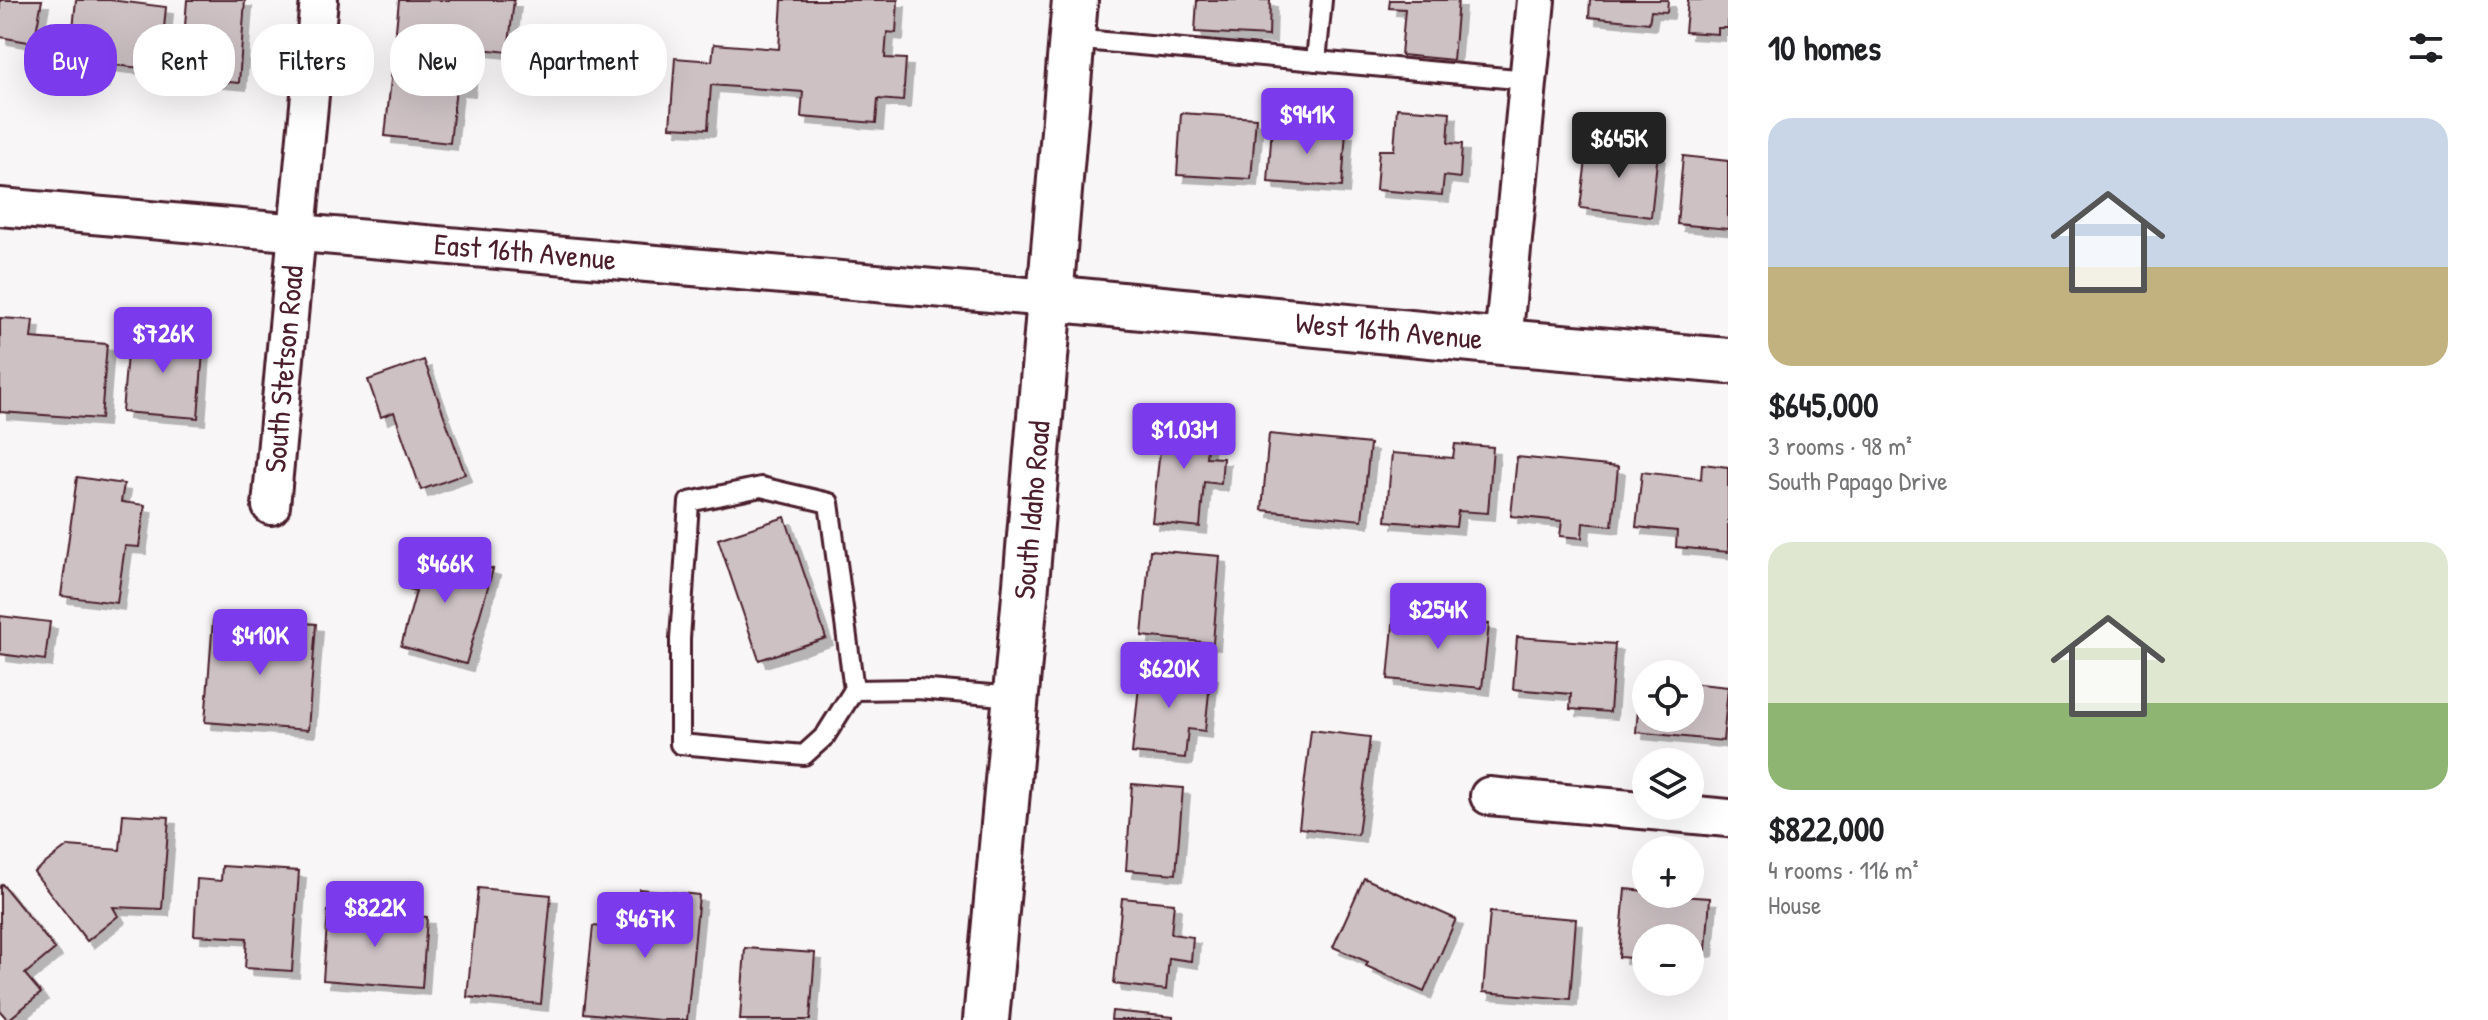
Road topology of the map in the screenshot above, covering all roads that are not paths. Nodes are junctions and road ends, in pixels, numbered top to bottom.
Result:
1 (319, 0) edge
2 (1322, 0) edge
3 (1536, 0) edge
4 (1074, 20) edge
5 (1316, 61) junction
6 (1528, 80) junction
7 (0, 207) edge
8 (297, 233) junction
9 (1049, 298) junction
10 (1503, 342) junction
11 (1728, 361) edge
12 (271, 506) dead end
13 (854, 690) junction
14 (1016, 697) junction
15 (1489, 796) dead end
16 (1728, 818) edge
17 (986, 1020) edge

1 - 8 street, South Stetson Road
2 - 5 lane
3 - 6 street
4 - 5 lane
4 - 9 main road, South Idaho Road
5 - 6 lane
6 - 10 street
7 - 8 street, East 16th Avenue
8 - 9 street, East 16th Avenue
8 - 12 street, South Stetson Road
9 - 10 main road, West 16th Avenue
9 - 14 main road, South Idaho Road
10 - 11 main road, West 16th Avenue
13 - 13 lane
13 - 14 lane
14 - 17 main road, South Idaho Road
15 - 16 street

